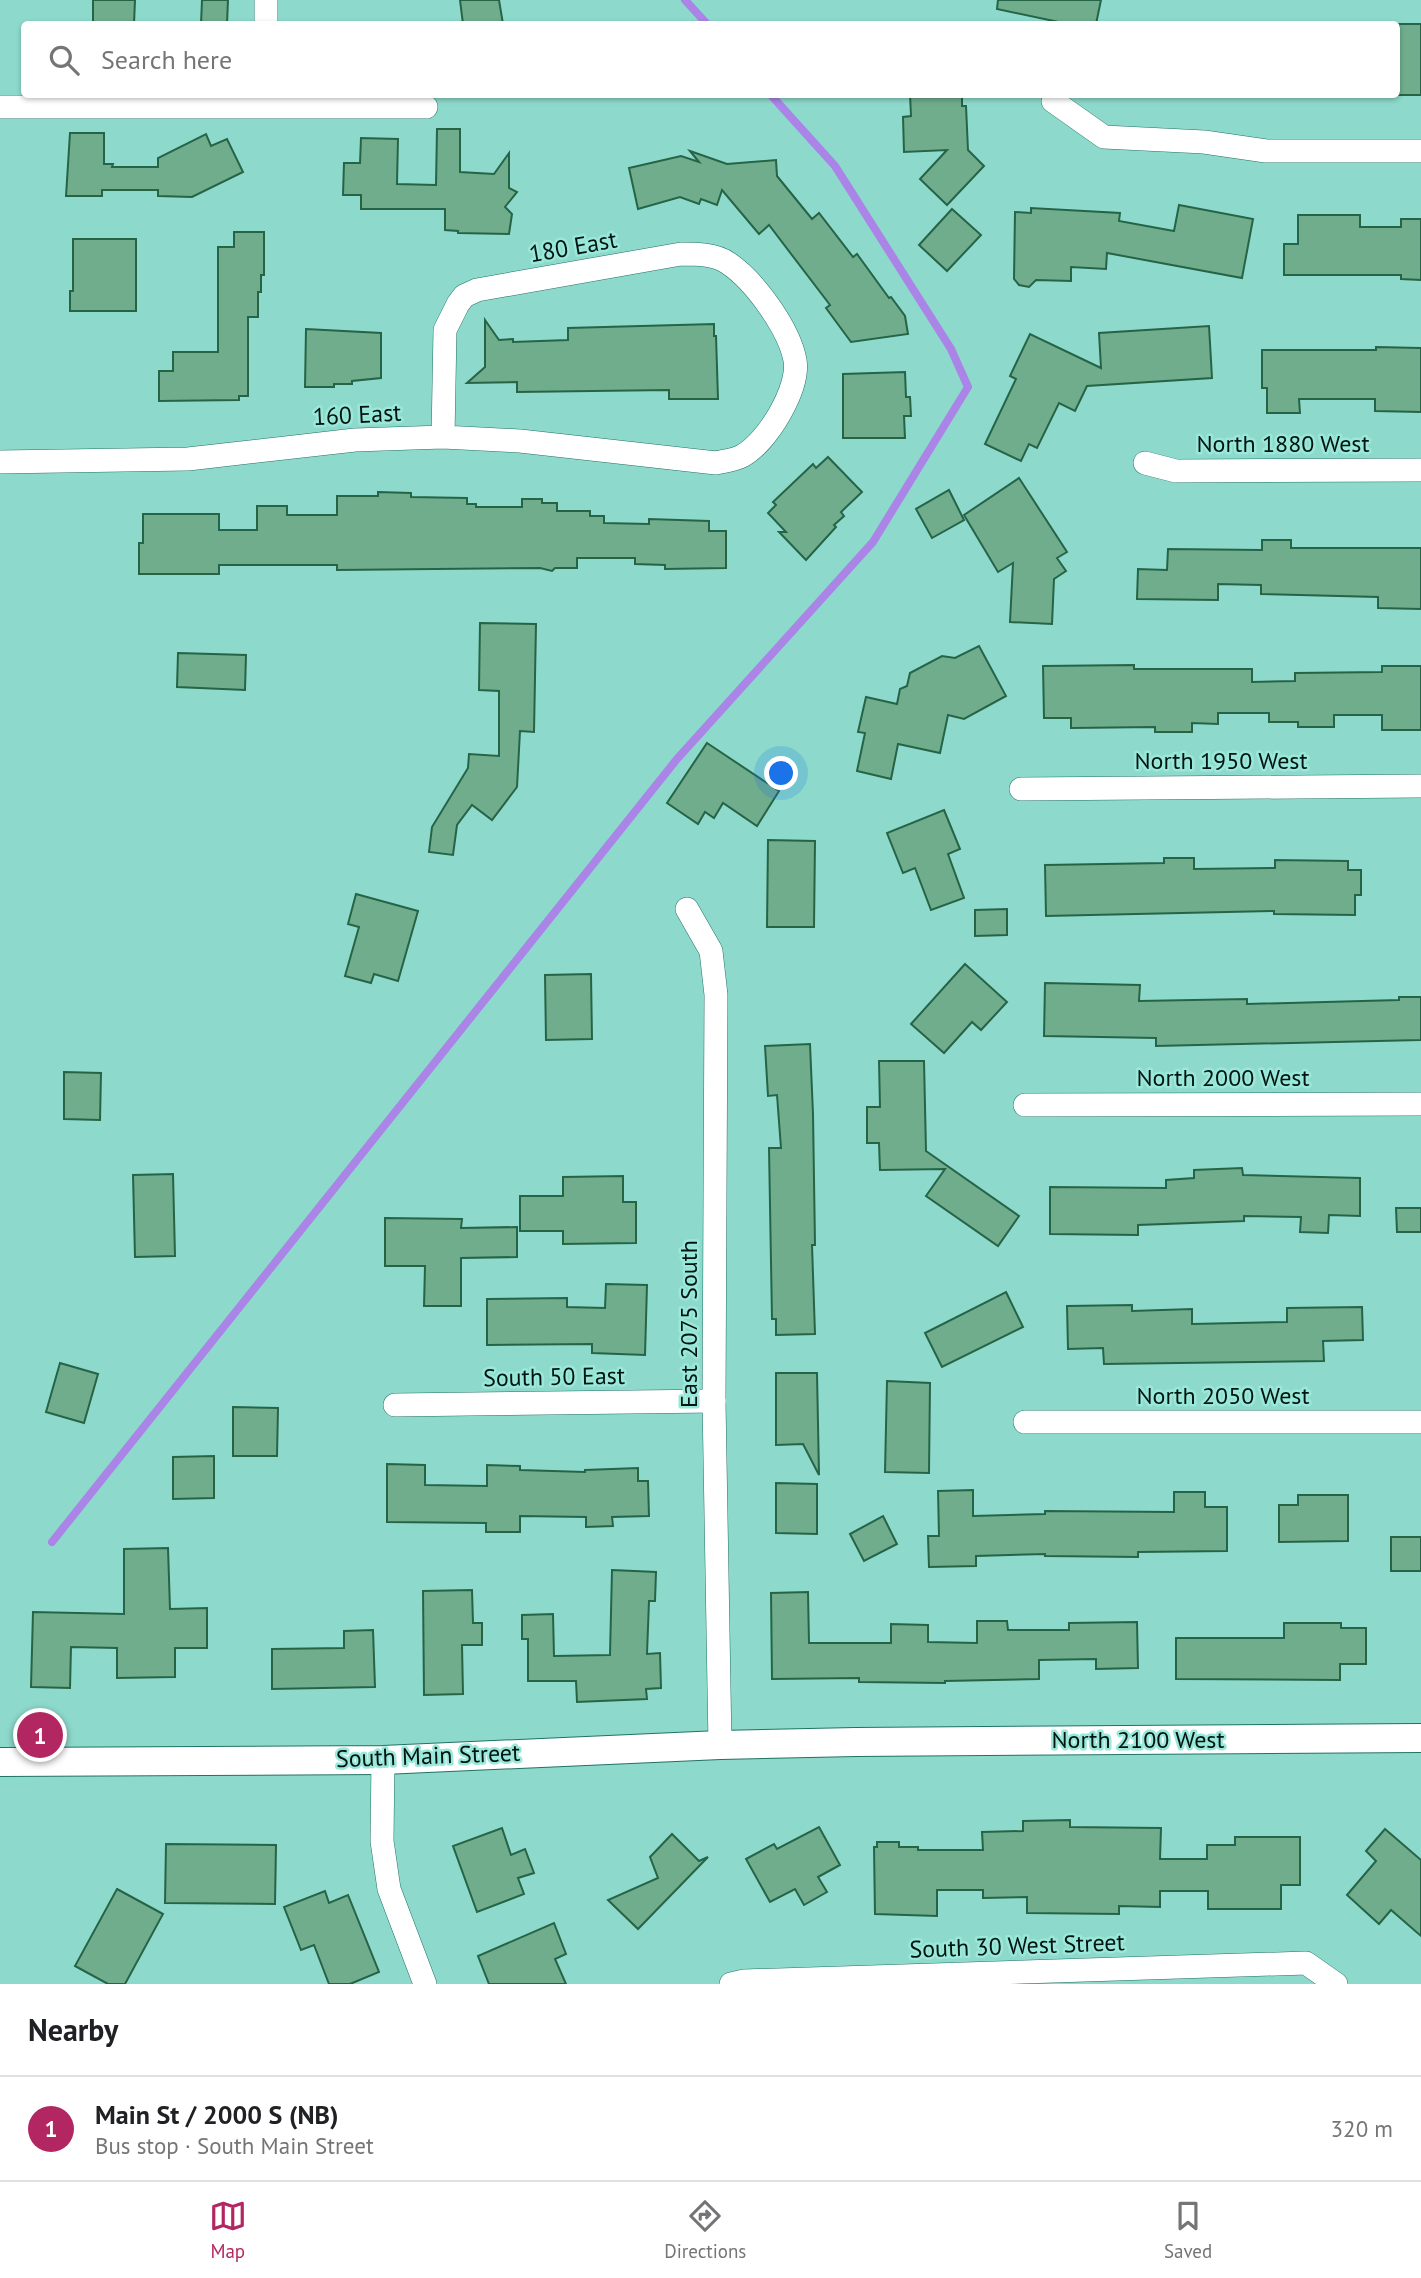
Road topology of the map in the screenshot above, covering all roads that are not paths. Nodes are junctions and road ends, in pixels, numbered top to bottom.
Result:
1 (266, 0) edge
2 (266, 21) edge
3 (265, 101) edge
4 (1053, 101) dead end
5 (0, 107) edge
6 (426, 107) dead end
7 (1421, 151) edge
8 (443, 437) junction
9 (0, 462) edge
10 (716, 463) joint
11 (1145, 463) dead end
12 (1421, 470) edge
13 (1421, 786) edge
14 (1021, 789) dead end
15 (687, 909) dead end
16 (1421, 1104) edge
17 (1025, 1105) dead end
18 (714, 1401) junction
19 (395, 1405) dead end
20 (1025, 1422) dead end
21 (1421, 1422) edge
22 (1421, 1738) edge
23 (856, 1742) joint
24 (720, 1745) junction
25 (383, 1760) junction
26 (0, 1762) edge
27 (425, 1984) edge
28 (731, 1984) edge
29 (1336, 1984) edge

1 - 2 street
3 - 5 street
3 - 6 street
4 - 7 street
8 - 9 street, 160 East
8 - 10 street, 160 East
8 - 10 street, 180 East
11 - 12 street, North 1880 West
13 - 14 street, North 1950 West
15 - 18 street, East 2075 South
16 - 17 street, North 2000 West
18 - 19 street, South 50 East
18 - 24 street, East 2075 South
20 - 21 street, North 2050 West
22 - 23 street, North 2100 West
23 - 24 street, South Main Street
24 - 25 street, South Main Street
25 - 26 street, South Main Street
25 - 27 street
28 - 29 street, South 30 West Street

